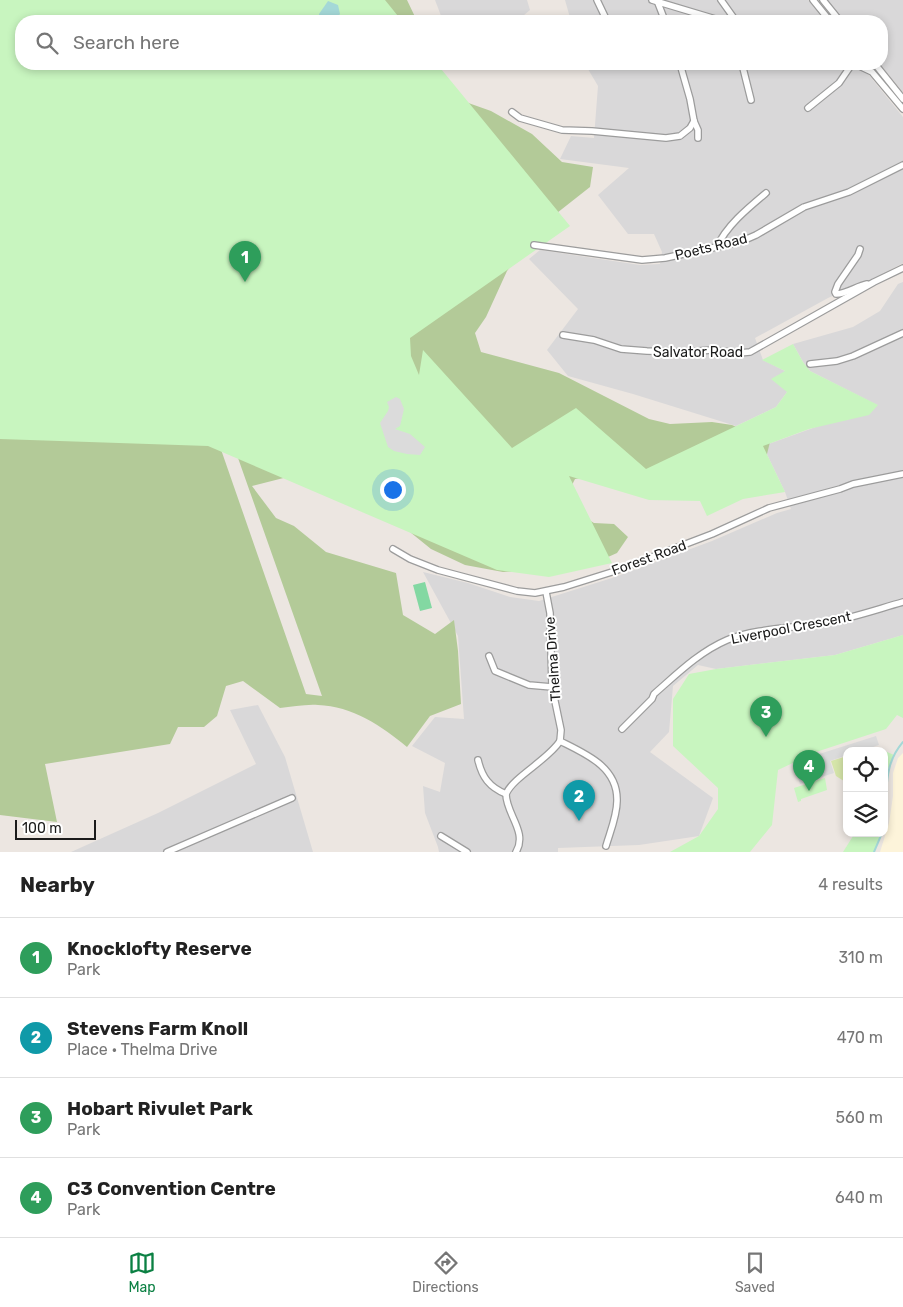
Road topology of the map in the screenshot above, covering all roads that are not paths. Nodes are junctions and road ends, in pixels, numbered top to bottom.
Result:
1 (598, 0) edge
2 (652, 0) edge
3 (721, 0) edge
4 (813, 0) edge
5 (823, 0) edge
6 (658, 3) junction
7 (604, 15) edge
8 (663, 15) edge
9 (701, 15) edge
10 (733, 15) edge
11 (825, 15) edge
12 (835, 15) edge
13 (682, 70) edge
14 (744, 70) edge
15 (849, 70) edge
16 (870, 70) edge
17 (880, 70) edge
18 (903, 99) edge
19 (751, 100) dead end
20 (808, 108) dead end
21 (903, 109) edge
22 (512, 112) dead end
23 (694, 121) junction
24 (698, 138) dead end
25 (903, 165) edge
26 (766, 193) dead end
27 (534, 245) dead end
28 (717, 247) junction
29 (860, 249) dead end
30 (903, 268) edge
31 (874, 282) junction
32 (903, 332) edge
33 (562, 335) dead end
34 (810, 364) dead end
35 (903, 474) edge
36 (393, 549) dead end
37 (546, 592) junction
38 (903, 602) edge
39 (489, 656) dead end
40 (552, 687) junction
41 (622, 729) dead end
42 (560, 741) junction
43 (478, 760) dead end
44 (506, 794) junction
45 (292, 798) dead end
46 (441, 836) dead end
47 (606, 846) dead end
48 (167, 852) edge
49 (467, 852) edge
50 (516, 852) edge

1 - 7 street
2 - 6 street
3 - 10 street
4 - 11 street
5 - 12 street
6 - 8 street
6 - 9 street
13 - 23 street
14 - 19 street
15 - 20 street
16 - 21 street
17 - 18 street
22 - 23 street
23 - 24 street
25 - 28 street, Poets Road
26 - 28 street
27 - 28 street, Poets Road
29 - 31 street
30 - 31 street, Salvator Road
31 - 33 street, Salvator Road
32 - 34 street
35 - 37 street, Forest Road
36 - 37 street, Forest Road
37 - 40 street, Thelma Drive
38 - 41 street, Liverpool Crescent
39 - 40 street
40 - 42 street, Thelma Drive
42 - 44 street
42 - 47 street
43 - 44 street
44 - 50 street
45 - 48 street
46 - 49 street

